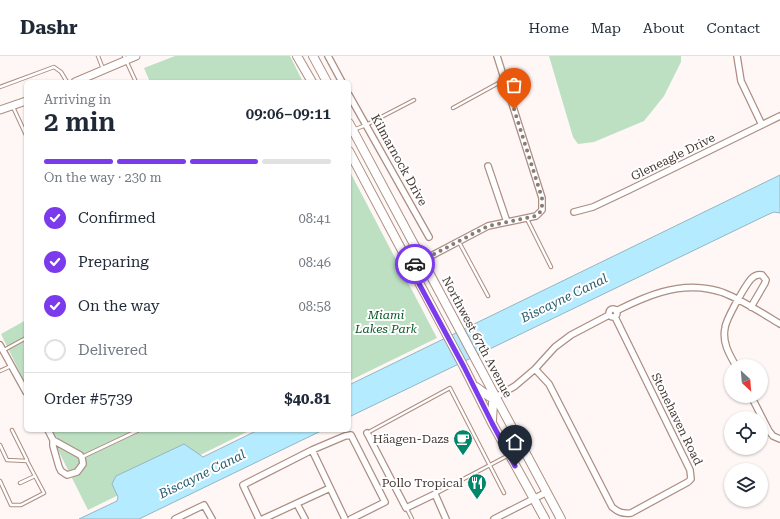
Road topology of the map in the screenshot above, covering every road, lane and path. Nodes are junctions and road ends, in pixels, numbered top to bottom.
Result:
1 (98, 56) edge
2 (136, 56) edge
3 (297, 56) edge
4 (313, 56) edge
5 (328, 56) edge
6 (497, 56) edge
7 (737, 56) edge
8 (125, 58) edge
9 (104, 69) junction
10 (67, 80) edge
11 (79, 80) edge
12 (135, 80) edge
13 (311, 80) edge
14 (326, 80) edge
15 (341, 80) edge
16 (505, 80) junction
17 (0, 87) edge
18 (351, 99) edge
19 (414, 100) dead end
20 (24, 102) edge
21 (13, 106) junction
22 (453, 108) dead end
23 (0, 110) edge
24 (780, 116) edge
25 (366, 125) junction
26 (762, 125) junction
27 (351, 128) edge
28 (351, 130) edge
29 (24, 131) edge
30 (351, 155) edge
31 (488, 166) dead end
32 (574, 212) dead end
33 (526, 218) junction
34 (506, 222) junction
35 (429, 237) dead end
36 (459, 241) junction
37 (422, 260) junction
38 (410, 267) junction
39 (551, 267) dead end
40 (488, 296) dead end
41 (738, 299) junction
42 (751, 307) junction
43 (613, 314) junction
44 (780, 324) edge
45 (24, 339) edge
46 (0, 345) edge
47 (3, 350) junction
48 (732, 359) edge
49 (11, 366) junction
50 (535, 369) junction
51 (0, 371) edge
52 (473, 385) junction
53 (24, 389) edge
54 (496, 397) junction
55 (755, 403) edge
56 (492, 423) junction
57 (12, 430) dead end
58 (49, 432) edge
59 (135, 432) edge
60 (367, 433) joint
61 (780, 439) edge
62 (53, 440) junction
63 (0, 445) edge
64 (312, 450) junction
65 (509, 454) junction
66 (82, 458) junction
67 (27, 461) junction
68 (490, 465) junction
69 (35, 476) junction
70 (0, 481) edge
71 (20, 483) dead end
72 (330, 488) junction
73 (547, 492) junction
74 (504, 493) dead end
75 (435, 494) junction
76 (534, 499) junction
77 (297, 504) junction
78 (406, 508) junction
79 (444, 518) edge
80 (175, 519) edge
81 (212, 519) edge
82 (259, 519) edge
83 (263, 519) edge
84 (304, 519) edge
85 (345, 519) edge
86 (351, 519) edge
87 (412, 519) edge
88 (494, 519) edge
89 (545, 519) edge
90 (561, 519) edge

1 - 9 lane
2 - 8 street
3 - 13 main road
4 - 14 main road
5 - 15 street
6 - 16 street
7 - 26 street
8 - 9 street
8 - 12 lane
9 - 11 street
10 - 17 lane
16 - 22 lane
16 - 33 street
18 - 25 street, Kilmarnock Drive
19 - 25 lane
20 - 21 street
21 - 23 street
21 - 29 lane
24 - 26 street, Gleneagle Drive
25 - 27 lane
25 - 35 street, Kilmarnock Drive
26 - 32 street, Gleneagle Drive
28 - 37 main road, Northwest 67th Avenue
30 - 38 main road
31 - 34 street
33 - 34 street
33 - 39 lane
34 - 36 street
36 - 37 street
36 - 40 lane
37 - 38 street
37 - 54 main road, Northwest 67th Avenue
38 - 52 main road
41 - 42 street
41 - 42 street
41 - 43 street
41 - 48 street
42 - 44 street
43 - 50 street
43 - 50 street, Stonehaven Road
45 - 47 lane
46 - 47 street
47 - 49 street
49 - 51 lane
49 - 53 street
50 - 54 street
52 - 54 main road
52 - 56 main road
54 - 56 main road
54 - 73 main road, Northwest 67th Avenue
55 - 61 street
56 - 65 main road
57 - 67 lane
58 - 62 street
59 - 66 lane
60 - 68 lane
60 - 78 street
62 - 66 street
62 - 66 street
63 - 67 lane
64 - 72 street
64 - 82 street
64 - 86 street
65 - 68 lane
65 - 76 main road
67 - 69 lane
68 - 74 lane
68 - 75 lane
69 - 70 lane
69 - 71 lane
72 - 77 street
72 - 85 street
73 - 76 street
73 - 90 main road, Northwest 67th Avenue
75 - 78 street
75 - 79 street
76 - 88 street
76 - 89 main road
77 - 83 street
77 - 84 street
78 - 87 lane
80 - 81 street

